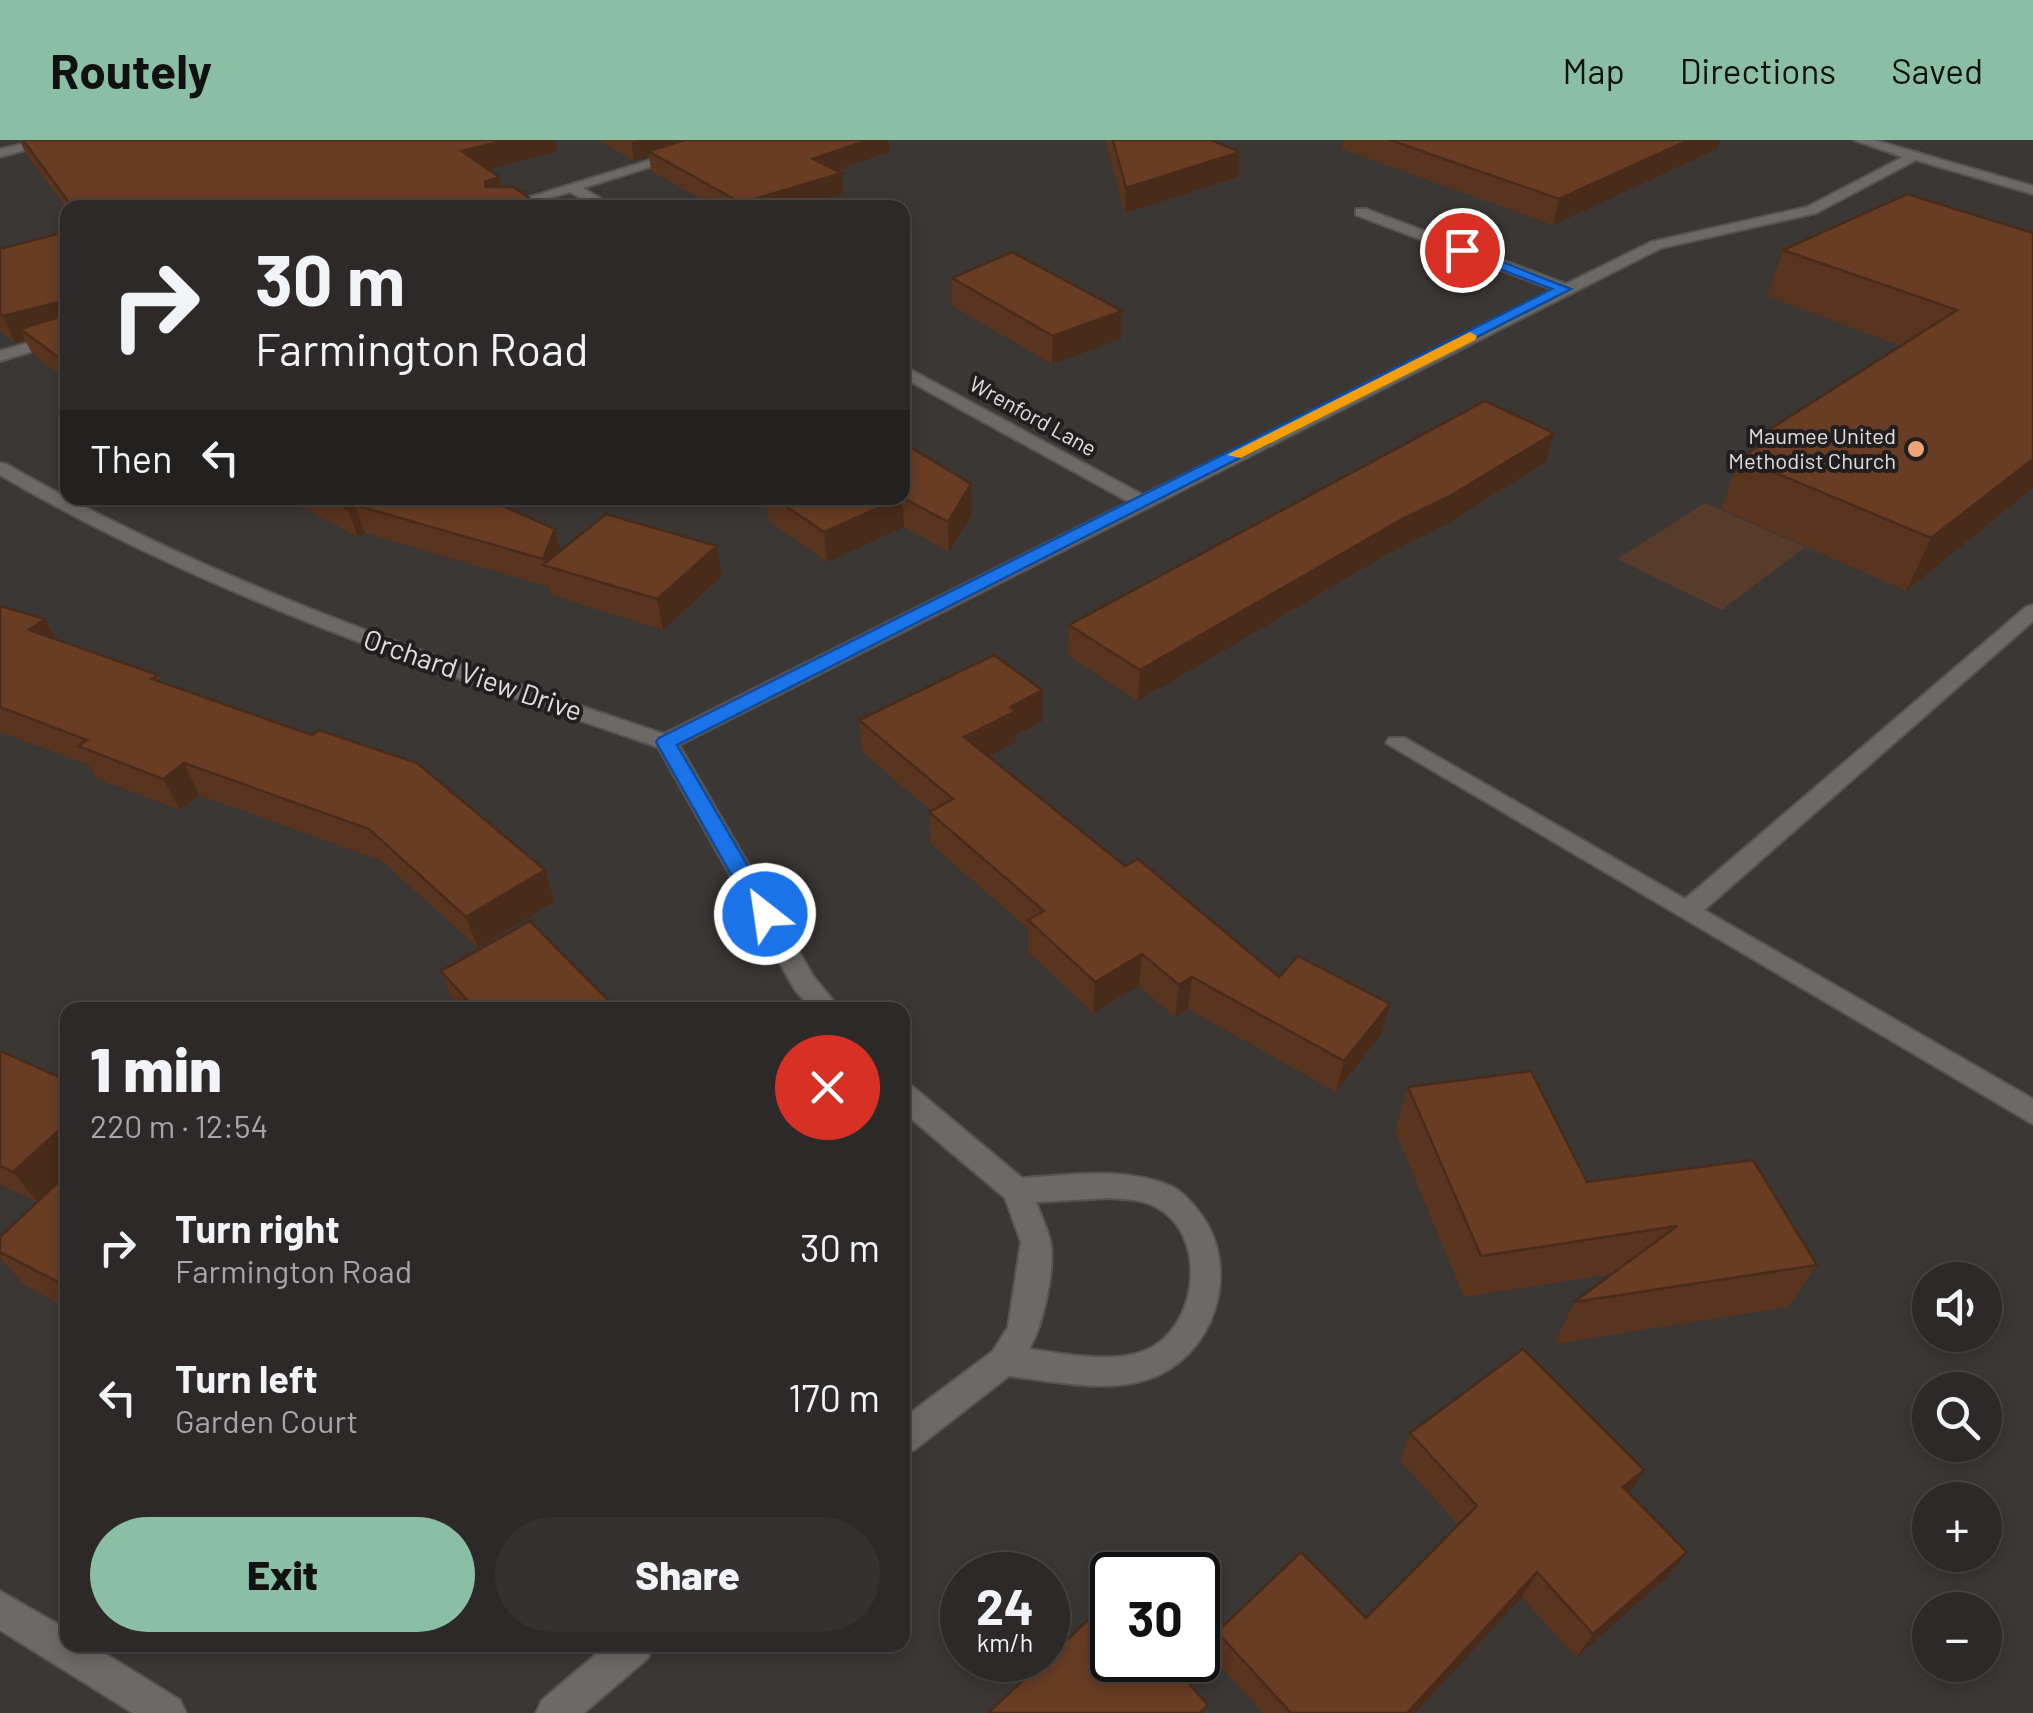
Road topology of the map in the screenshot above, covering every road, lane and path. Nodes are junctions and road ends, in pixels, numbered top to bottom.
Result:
1 (56, 140) edge
2 (730, 140) edge
3 (1860, 140) edge
4 (0, 153) edge
5 (1914, 156) junction
6 (571, 187) junction
7 (2033, 190) edge
8 (528, 200) edge
9 (594, 200) edge
10 (1361, 212) dead end
11 (1564, 289) junction
12 (60, 338) edge
13 (0, 356) edge
14 (910, 374) edge
15 (0, 468) edge
16 (1142, 502) junction
17 (2033, 611) edge
18 (666, 742) junction
19 (1398, 742) dead end
20 (1688, 910) junction
21 (821, 1002) edge
22 (910, 1101) edge
23 (2033, 1113) edge
24 (1017, 1192) junction
25 (1004, 1361) junction
26 (910, 1433) edge
27 (0, 1609) edge
28 (60, 1646) edge
29 (69, 1652) edge
30 (628, 1652) edge
31 (167, 1713) edge
32 (555, 1713) edge

1 - 4 street
2 - 6 street
3 - 5 street
5 - 7 street
5 - 11 street
6 - 8 street
6 - 9 street
10 - 11 street
11 - 16 street
12 - 13 street
14 - 16 street, Wrenford Lane
15 - 18 street, Orchard View Drive
16 - 18 street
17 - 20 street
18 - 21 street
19 - 20 street
20 - 23 street
22 - 24 street
24 - 25 street
24 - 25 street
25 - 26 street
27 - 28 street
29 - 31 street
30 - 32 street

